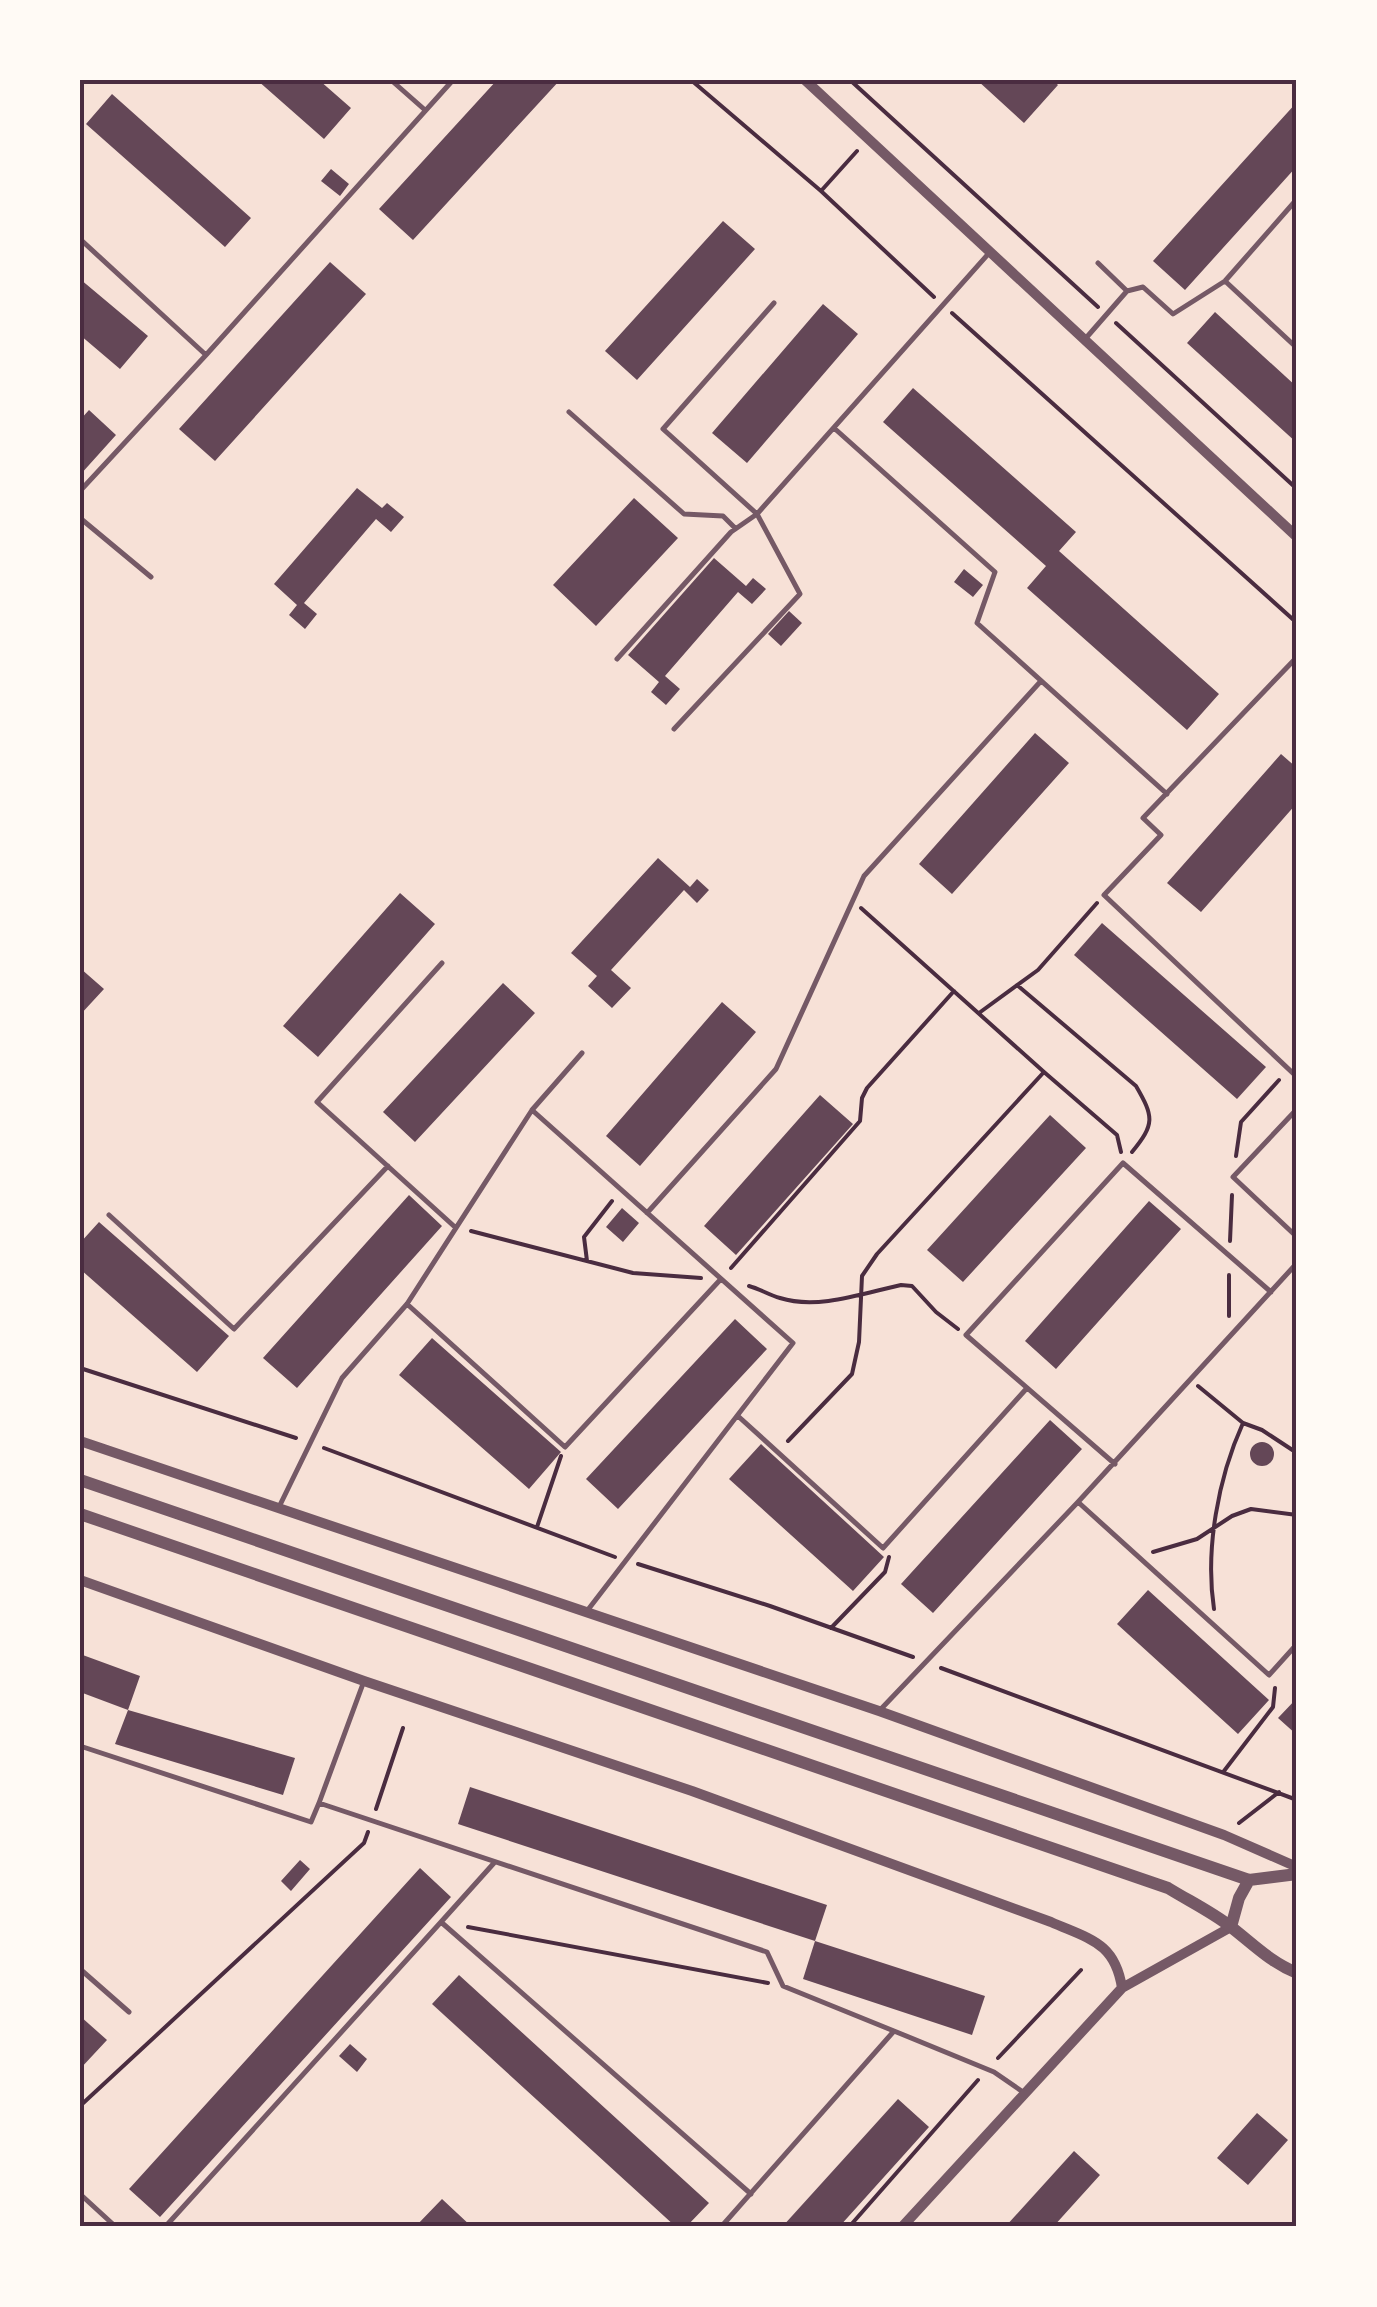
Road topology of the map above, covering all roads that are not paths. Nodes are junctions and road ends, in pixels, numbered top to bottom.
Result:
1 (391, 80) edge
2 (453, 80) edge
3 (805, 80) edge
4 (425, 110) junction
5 (1297, 199) edge
6 (80, 239) edge
7 (990, 252) junction
8 (1098, 264) dead end
9 (1225, 281) junction
10 (1127, 291) junction
11 (774, 303) dead end
12 (1086, 338) junction
13 (1297, 348) edge
14 (206, 354) junction
15 (568, 412) dead end
16 (834, 428) junction
17 (80, 491) edge
18 (757, 514) junction
19 (80, 518) edge
20 (735, 528) junction
21 (1297, 537) edge
22 (152, 578) dead end
23 (1297, 656) edge
24 (617, 659) dead end
25 (1041, 681) junction
26 (674, 729) dead end
27 (1167, 794) junction
28 (442, 963) dead end
29 (582, 1054) dead end
30 (1297, 1077) edge
31 (1297, 1109) edge
32 (532, 1110) junction
33 (388, 1166) junction
34 (647, 1213) junction
35 (109, 1215) dead end
36 (456, 1228) junction
37 (1297, 1237) edge
38 (1297, 1264) edge
39 (721, 1279) junction
40 (1271, 1292) junction
41 (407, 1304) junction
42 (1027, 1388) junction
43 (738, 1417) junction
44 (80, 1441) edge
45 (1115, 1464) junction
46 (80, 1480) edge
47 (1078, 1502) junction
48 (278, 1510) junction
49 (80, 1514) edge
50 (80, 1580) edge
51 (585, 1614) junction
52 (1297, 1644) edge
53 (364, 1681) junction
54 (879, 1711) junction
55 (80, 1746) edge
56 (319, 1802) junction
57 (494, 1863) junction
58 (1297, 1870) edge
59 (1250, 1880) junction
60 (441, 1922) junction
61 (1231, 1927) junction
62 (80, 1969) edge
63 (1297, 1973) edge
64 (1122, 1988) junction
65 (129, 2012) dead end
66 (894, 2031) junction
67 (1023, 2092) junction
68 (80, 2194) edge
69 (750, 2194) junction
70 (116, 2227) edge
71 (165, 2227) edge
72 (721, 2227) edge
73 (902, 2227) edge

1 - 4 lane
2 - 4 lane
3 - 7 street
4 - 14 lane
5 - 9 lane
6 - 14 lane
7 - 12 street
7 - 16 lane
8 - 10 lane
9 - 10 lane
9 - 13 lane
10 - 12 lane
11 - 18 lane
12 - 21 street
14 - 17 lane
15 - 20 lane
16 - 18 lane
16 - 25 lane
18 - 20 lane
18 - 26 lane
19 - 22 lane
20 - 24 lane
23 - 27 lane
25 - 27 lane
25 - 34 lane
27 - 30 lane
28 - 33 lane
29 - 32 lane
31 - 37 lane
32 - 34 lane
32 - 36 lane
33 - 35 lane
33 - 36 lane
34 - 39 lane
36 - 41 lane
38 - 40 lane
39 - 41 lane
39 - 43 lane
40 - 42 lane
40 - 45 lane
41 - 48 lane
42 - 43 lane
42 - 45 lane
43 - 51 lane
44 - 48 street
45 - 47 lane
46 - 59 street
47 - 52 lane
47 - 54 lane
48 - 51 street
49 - 61 street
50 - 53 street
51 - 54 street
53 - 56 lane
53 - 64 street
54 - 58 street
55 - 56 lane
56 - 57 lane
57 - 60 lane
57 - 66 lane
58 - 59 street
59 - 61 street
60 - 69 lane
60 - 71 lane
61 - 63 street
61 - 64 street
62 - 65 lane
64 - 67 street
66 - 67 lane
66 - 69 lane
67 - 73 street
68 - 70 lane
69 - 72 lane

